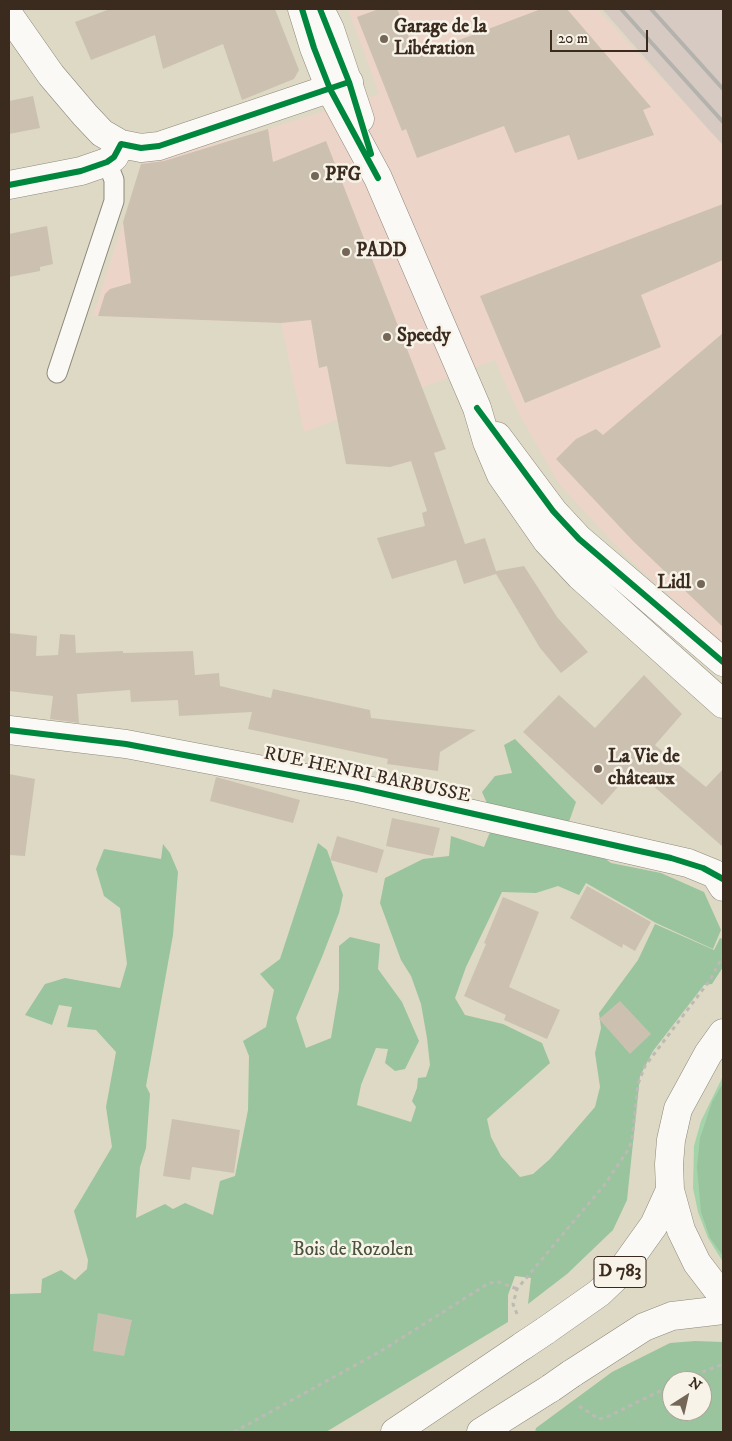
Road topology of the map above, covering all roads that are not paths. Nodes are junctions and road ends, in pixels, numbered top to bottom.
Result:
1 (302, 9) edge
2 (320, 9) edge
3 (9, 15) edge
4 (340, 86) junction
5 (114, 153) junction
6 (9, 185) edge
7 (57, 373) dead end
8 (477, 408) junction
9 (723, 662) edge
10 (703, 685) junction
11 (723, 704) edge
12 (9, 730) edge
13 (723, 887) edge
14 (723, 1033) edge
15 (670, 1190) junction
16 (723, 1296) edge
17 (723, 1310) edge
18 (394, 1432) edge
19 (480, 1432) edge

1 - 4 main road
2 - 4 main road
3 - 5 main road
4 - 5 main road
4 - 8 main road
5 - 6 main road
5 - 7 lane
8 - 9 main road
8 - 10 main road
9 - 10 main road
10 - 11 main road
12 - 13 main road, RUE HENRI BARBUSSE
14 - 15 main road
15 - 16 main road
15 - 18 main road, D 783
17 - 19 main road

